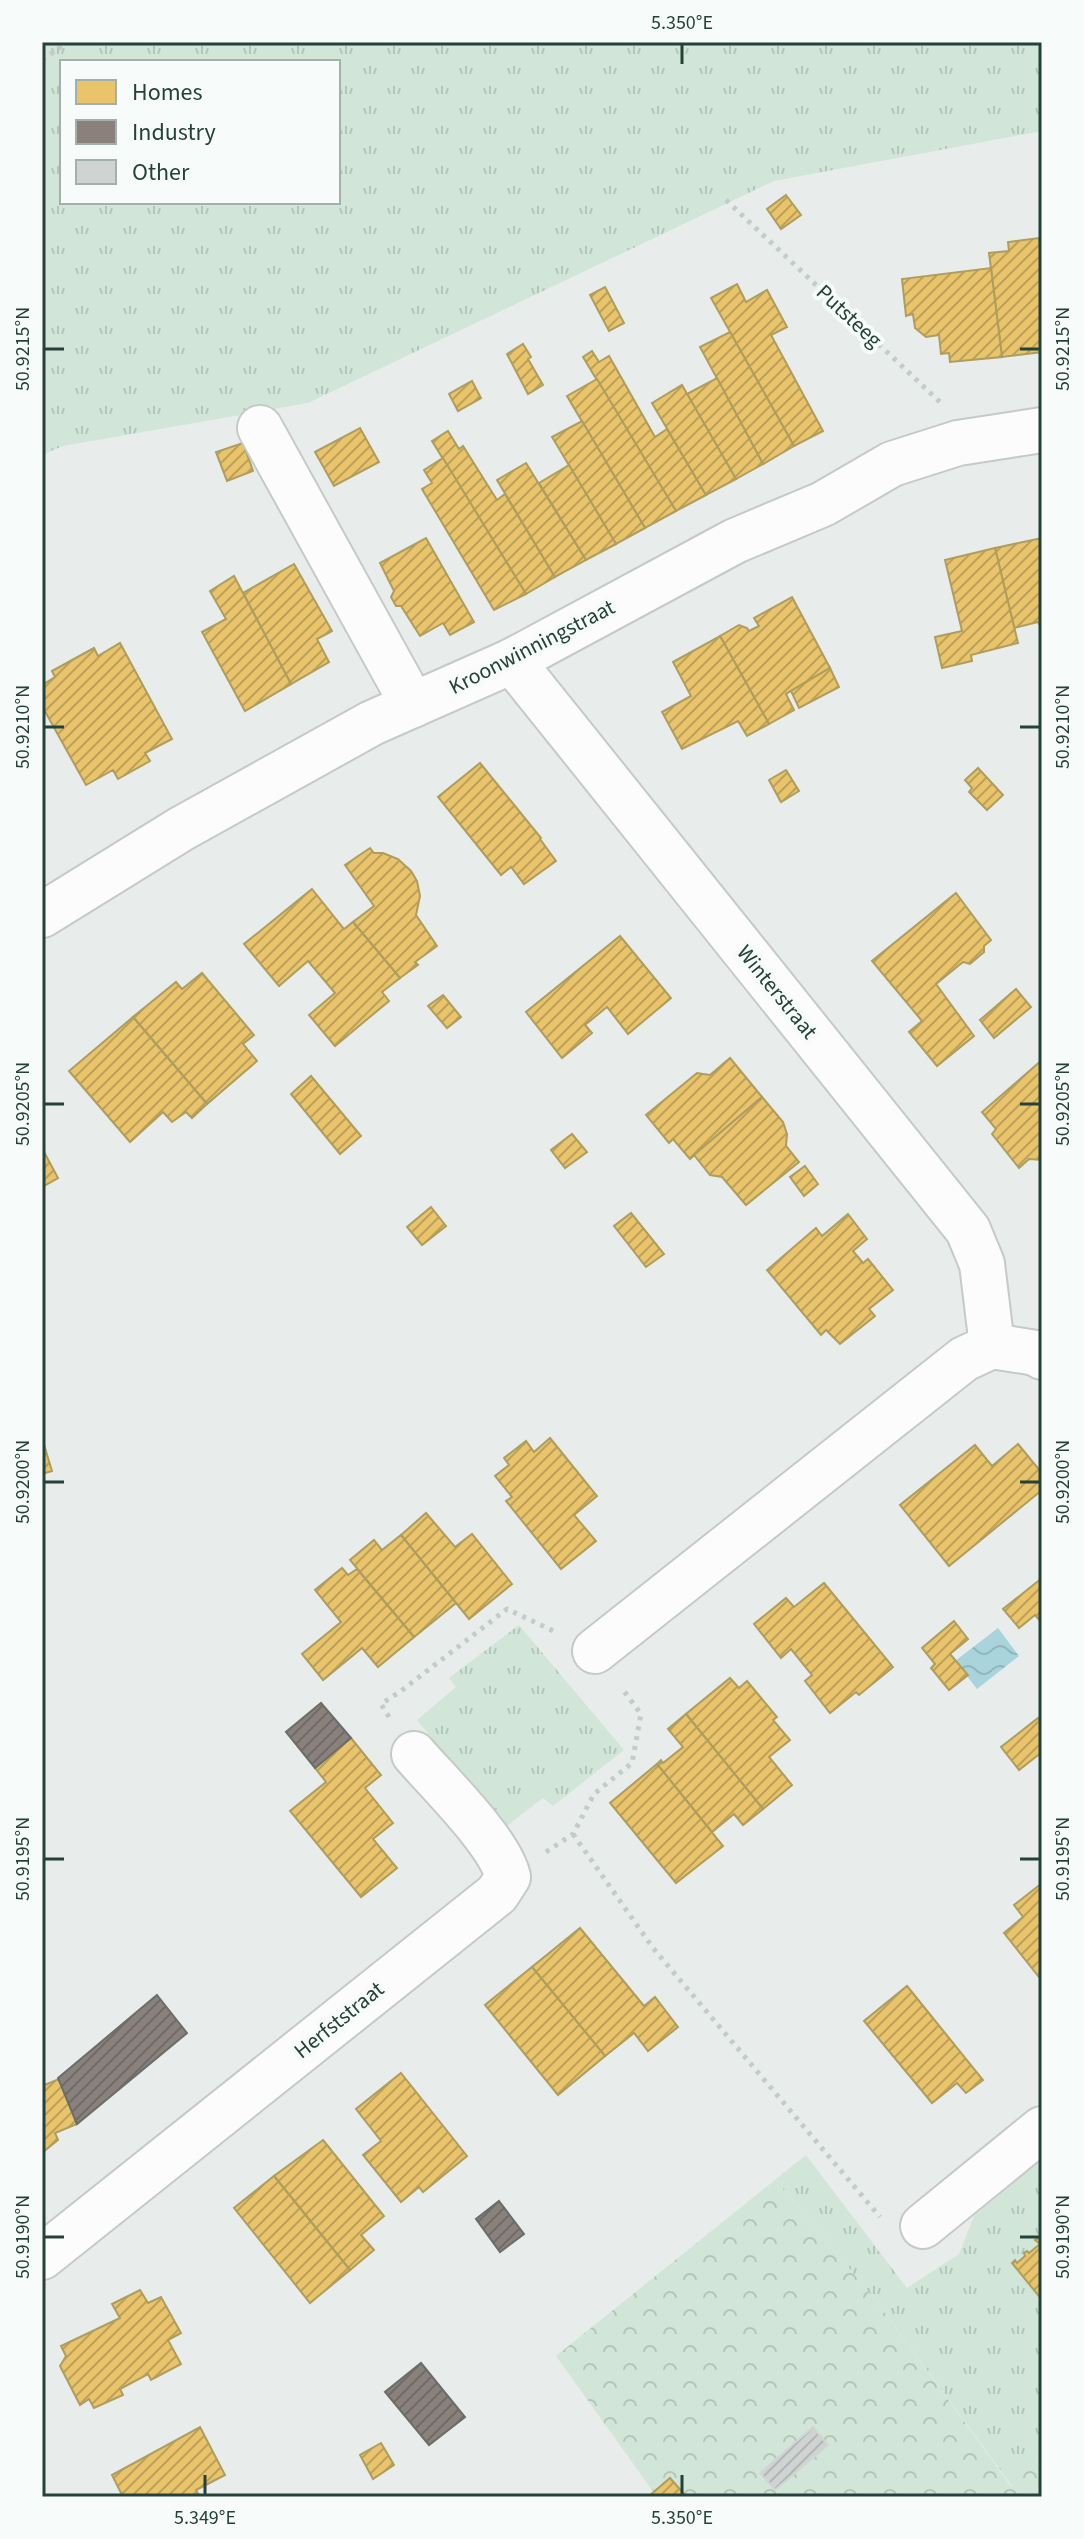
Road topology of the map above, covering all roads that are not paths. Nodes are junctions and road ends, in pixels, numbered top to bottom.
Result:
1 (260, 428) dead end
2 (1042, 430) edge
3 (512, 661) junction
4 (413, 705) junction
5 (42, 915) edge
6 (992, 1346) junction
7 (1042, 1357) edge
8 (595, 1651) road end
9 (414, 1754) road end
10 (1042, 2129) edge
11 (923, 2226) road end
12 (42, 2257) edge

1 - 4 street
2 - 3 street, Kroonwinningstraat
3 - 4 street, Kroonwinningstraat
3 - 6 street, Winterstraat
4 - 5 street, Kroonwinningstraat
6 - 7 street
6 - 8 street
9 - 12 street, Herfststraat
10 - 11 street

